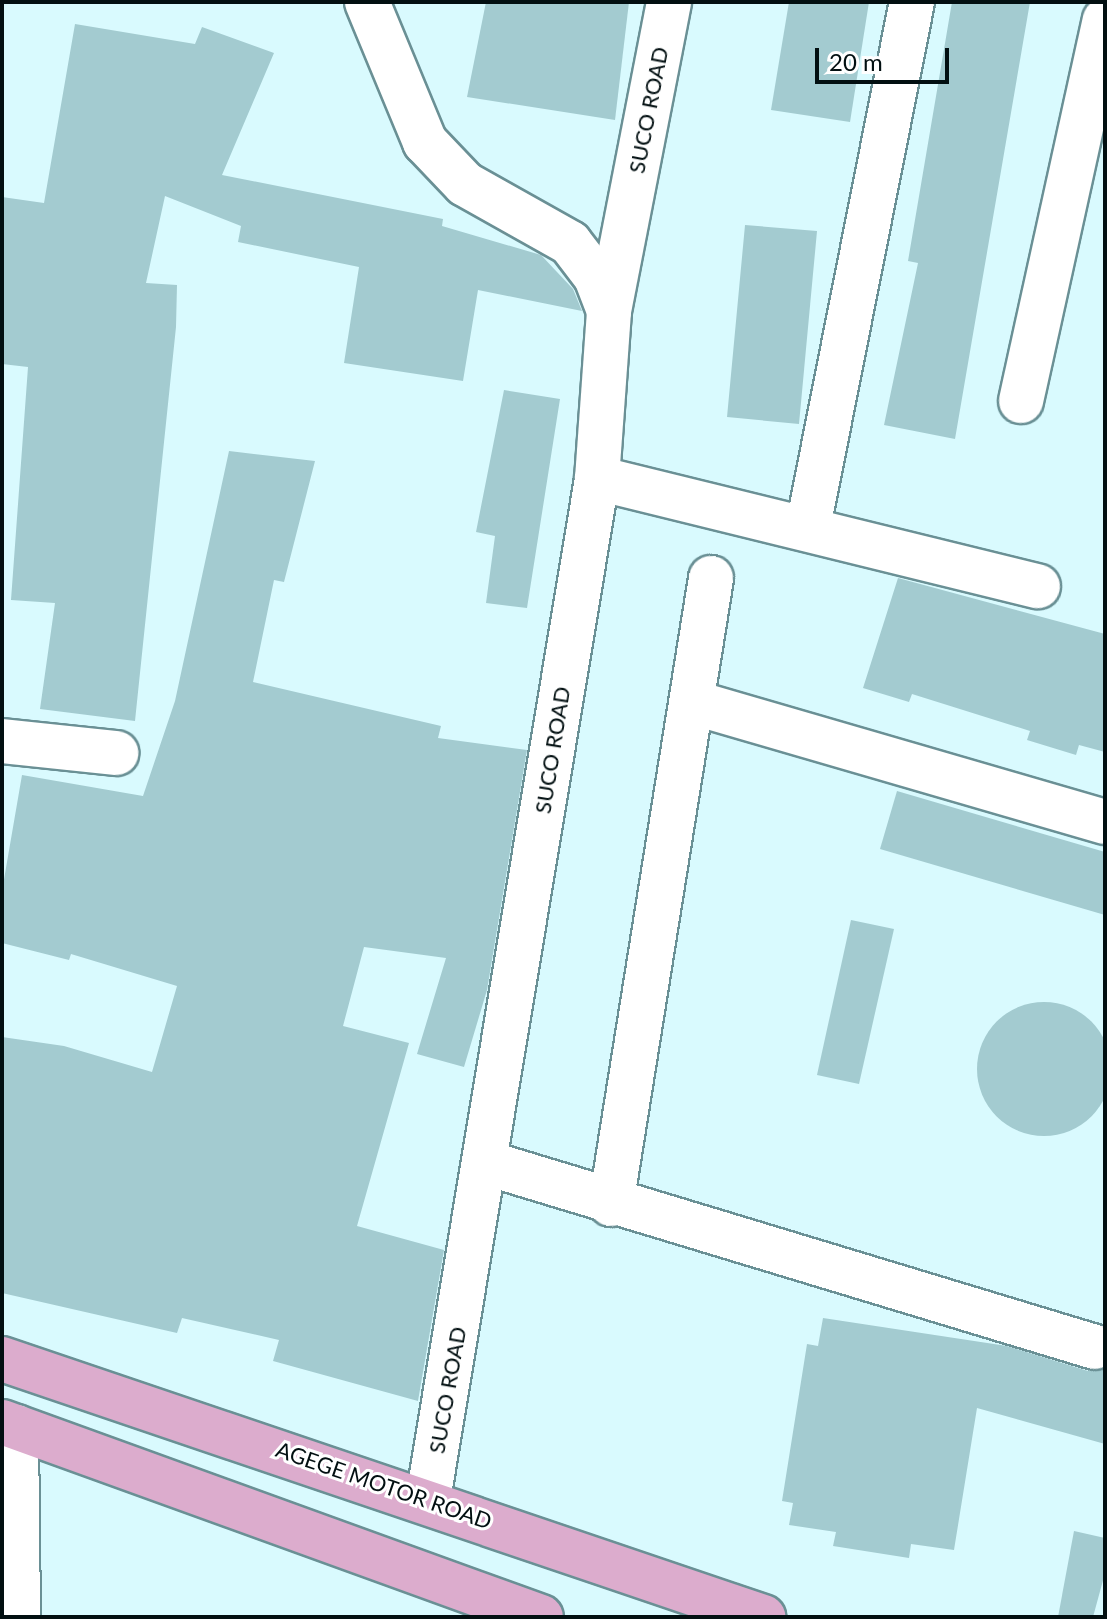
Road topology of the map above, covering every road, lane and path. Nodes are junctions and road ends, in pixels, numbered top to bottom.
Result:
1 (367, 2) edge
2 (669, 2) edge
3 (912, 2) edge
4 (1105, 20) edge
5 (609, 311) junction
6 (1021, 401) dead end
7 (597, 478) junction
8 (808, 527) junction
9 (711, 578) dead end
10 (1038, 586) dead end
11 (692, 702) junction
12 (2, 741) edge
13 (116, 753) dead end
14 (1105, 822) edge
15 (487, 1163) junction
16 (611, 1204) junction
17 (1095, 1347) dead end
18 (2, 1359) edge
19 (9, 1425) edge
20 (428, 1499) junction
21 (18, 1617) edge
22 (541, 1617) edge
23 (763, 1617) edge

1 - 5 street
2 - 5 street, SUCO ROAD
3 - 8 street
4 - 6 street
5 - 7 street, SUCO ROAD
7 - 8 street
7 - 15 street, SUCO ROAD
8 - 10 street
9 - 11 street
11 - 14 street
11 - 16 street
12 - 13 street
15 - 16 street
15 - 20 street, SUCO ROAD
16 - 17 street
18 - 20 main road, AGEGE MOTOR ROAD
19 - 21 street
19 - 22 main road
20 - 23 main road, AGEGE MOTOR ROAD

